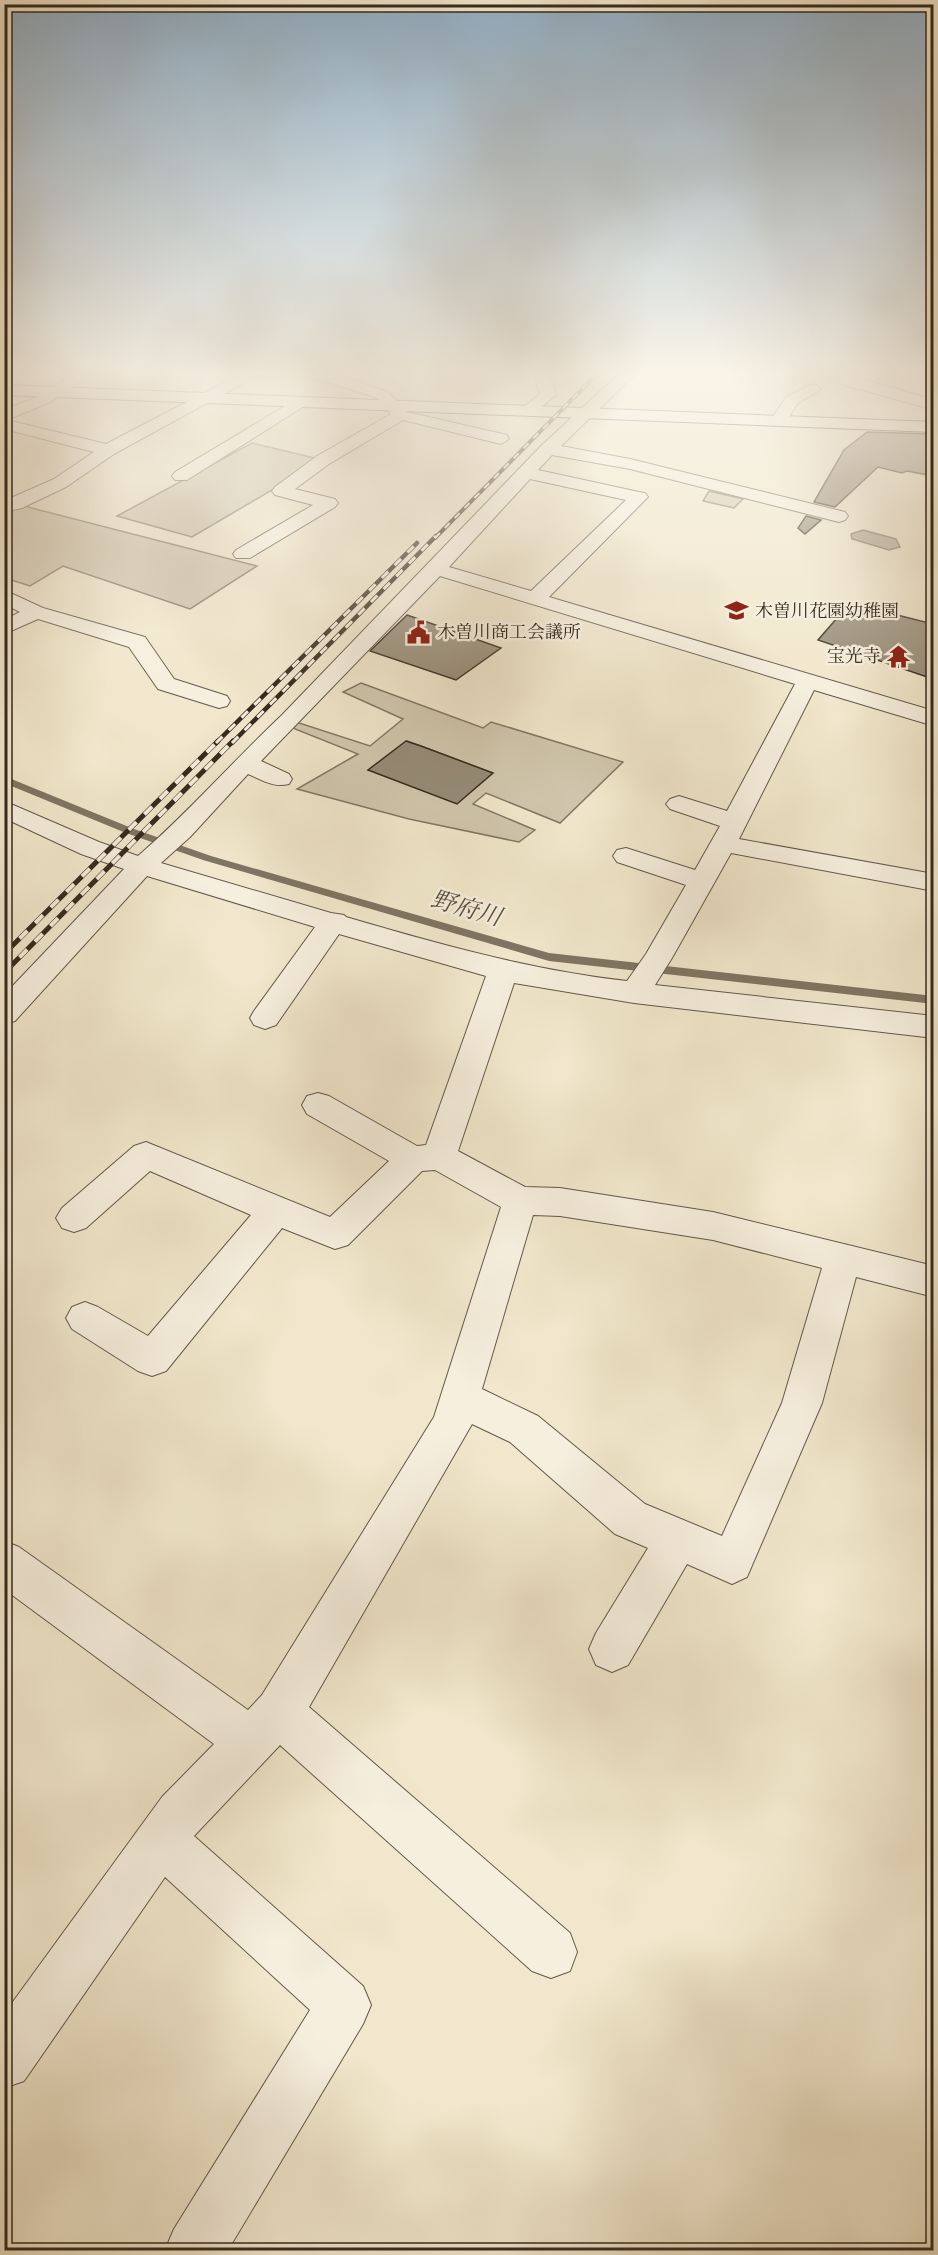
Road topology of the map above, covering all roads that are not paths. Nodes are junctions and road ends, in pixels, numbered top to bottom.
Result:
1 (65, 479) edge
2 (296, 479) edge
3 (520, 479) edge
4 (554, 479) edge
5 (657, 479) edge
6 (689, 479) edge
7 (639, 498) junction
8 (4, 507) edge
9 (839, 516) dead end
10 (243, 554) dead end
11 (436, 569) junction
12 (4, 596) edge
13 (535, 599) junction
14 (36, 612) junction
15 (4, 628) edge
16 (808, 681) junction
17 (219, 701) dead end
18 (933, 719) edge
19 (245, 763) junction
20 (280, 779) dead end
21 (679, 804) dead end
22 (4, 808) edge
23 (728, 833) junction
24 (626, 856) dead end
25 (146, 862) junction
26 (702, 881) junction
27 (933, 883) edge
28 (334, 921) junction
29 (503, 971) junction
30 (637, 988) junction
31 (4, 1014) edge
32 (265, 1018) dead end
33 (933, 1027) edge
34 (318, 1105) dead end
35 (426, 1158) junction
36 (520, 1200) junction
37 (276, 1210) junction
38 (74, 1218) dead end
39 (843, 1258) junction
40 (933, 1282) edge
41 (85, 1318) dead end
42 (459, 1398) junction
43 (678, 1539) junction
44 (4, 1562) edge
45 (612, 1649) dead end
46 (264, 1726) junction
47 (160, 1840) junction
48 (551, 1952) dead end
49 (4, 2061) edge
50 (195, 2250) edge

1 - 8 street
2 - 10 street
3 - 11 street
4 - 7 street
5 - 7 street
6 - 9 street
7 - 13 street
11 - 13 street
11 - 19 street
12 - 14 street
13 - 16 street
14 - 15 street
14 - 17 street
16 - 18 street
16 - 23 street
19 - 20 street
19 - 25 street
21 - 23 street
22 - 25 street
23 - 26 street
23 - 27 street
24 - 26 street
25 - 28 street
25 - 31 street
26 - 30 street
28 - 29 street
28 - 32 street
29 - 30 street
29 - 35 street
30 - 33 street
34 - 35 street
35 - 36 street
35 - 37 street
36 - 39 street
36 - 42 street
37 - 38 street
37 - 41 street
39 - 40 street
39 - 43 street
42 - 43 street
42 - 46 street
43 - 45 street
44 - 46 street
46 - 47 street
46 - 48 street
47 - 49 street
47 - 50 street

